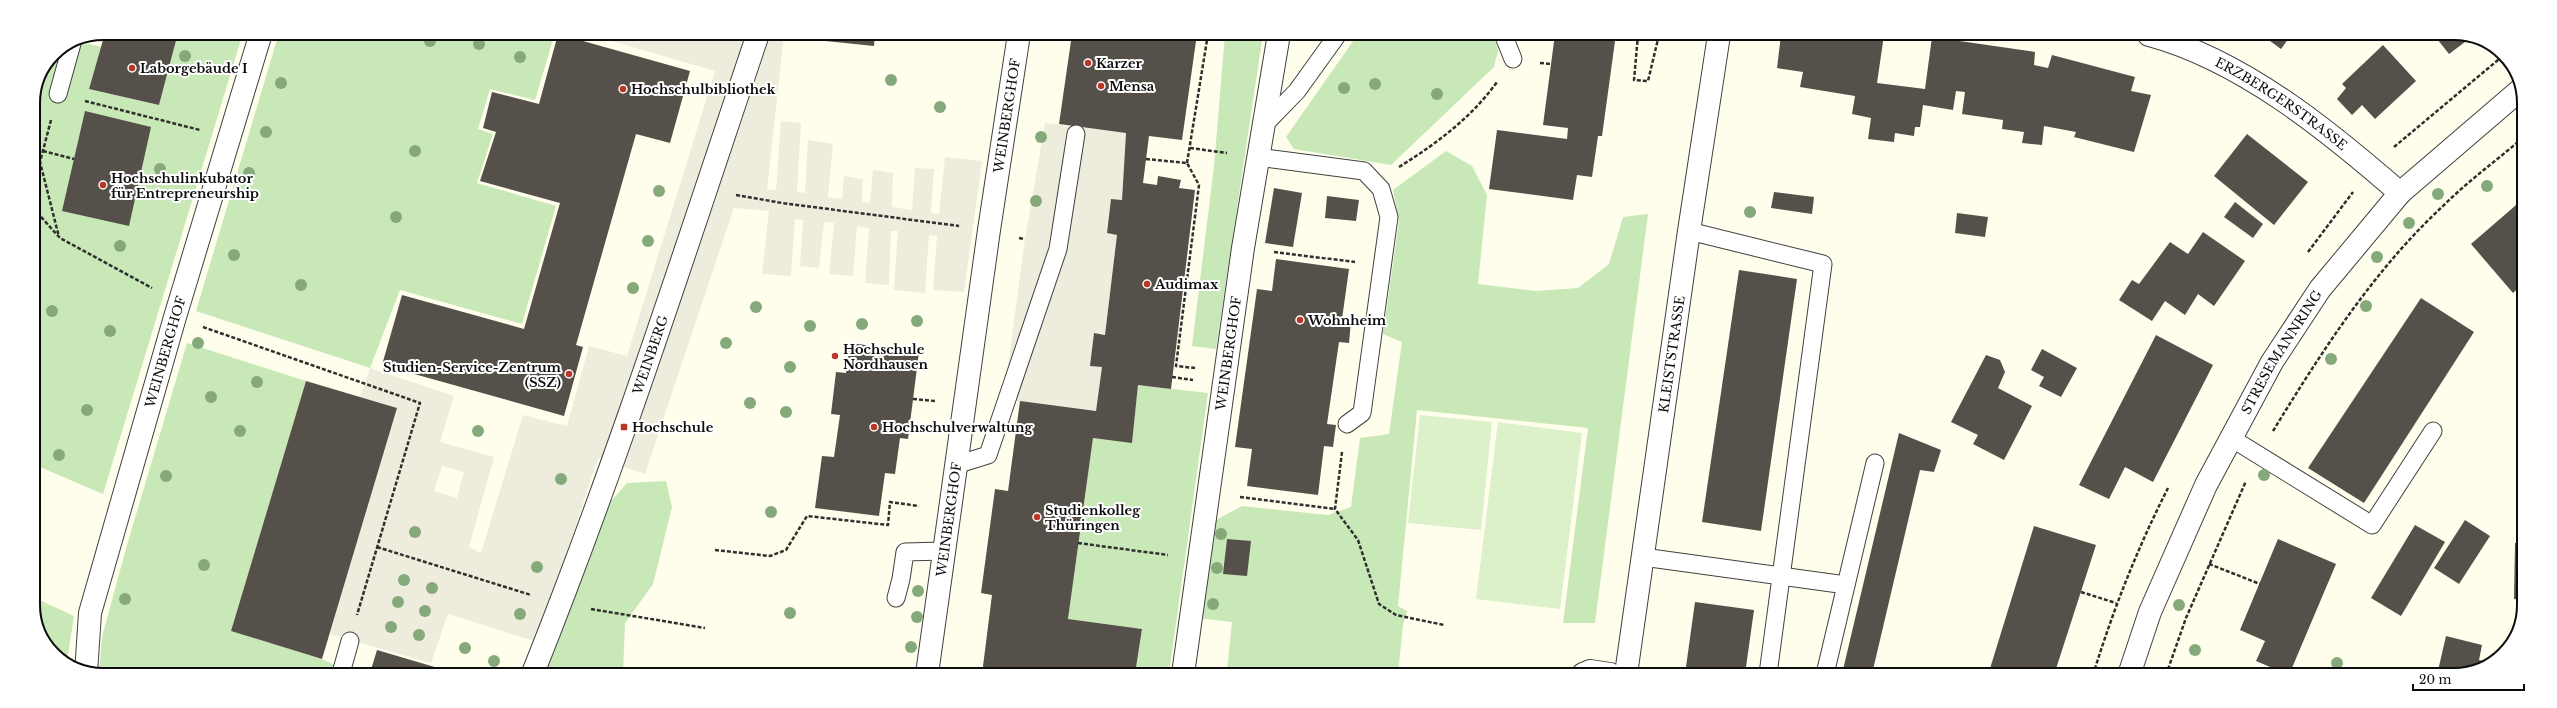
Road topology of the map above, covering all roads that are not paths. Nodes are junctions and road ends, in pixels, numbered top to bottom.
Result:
1 (259, 40) edge
2 (756, 40) edge
3 (1018, 40) edge
4 (1277, 40) edge
5 (1334, 40) edge
6 (1505, 40) edge
7 (1718, 40) edge
8 (2168, 40) edge
9 (70, 50) edge
10 (1513, 60) road end
11 (2516, 93) edge
12 (58, 94) road end
13 (1262, 126) junction
14 (1076, 134) dead end
15 (1258, 157) junction
16 (2400, 193) junction
17 (1689, 230) junction
18 (1347, 424) dead end
19 (2433, 431) dead end
20 (2231, 438) junction
21 (1875, 462) dead end
22 (956, 465) junction
23 (944, 552) junction
24 (1643, 557) junction
25 (1781, 575) junction
26 (1846, 585) junction
27 (896, 598) dead end
28 (350, 640) road end
29 (86, 666) edge
30 (342, 668) edge
31 (535, 668) edge
32 (928, 668) edge
33 (1183, 668) edge
34 (1627, 668) edge
35 (1769, 668) edge
36 (1826, 668) edge
37 (2131, 668) edge

1 - 29 street, WEINBERGHOF
2 - 31 street, WEINBERG
3 - 22 street, WEINBERGHOF
4 - 13 street, WEINBERGHOF
5 - 13 lane
6 - 10 lane
7 - 17 street, KLEISTSTRASSE
8 - 16 street, ERZBERGERSTRASSE
9 - 12 lane
11 - 16 street, STRESEMANNRING
13 - 15 street, WEINBERGHOF
14 - 22 lane
15 - 18 lane
15 - 33 street, WEINBERGHOF
16 - 20 street, STRESEMANNRING
17 - 24 street, KLEISTSTRASSE
17 - 25 lane
19 - 20 lane
20 - 37 street, STRESEMANNRING
21 - 26 lane
22 - 23 street, WEINBERGHOF
23 - 27 lane
23 - 32 street, WEINBERGHOF
24 - 25 lane
24 - 34 street, KLEISTSTRASSE
25 - 26 lane
25 - 35 lane
26 - 36 lane
28 - 30 lane

